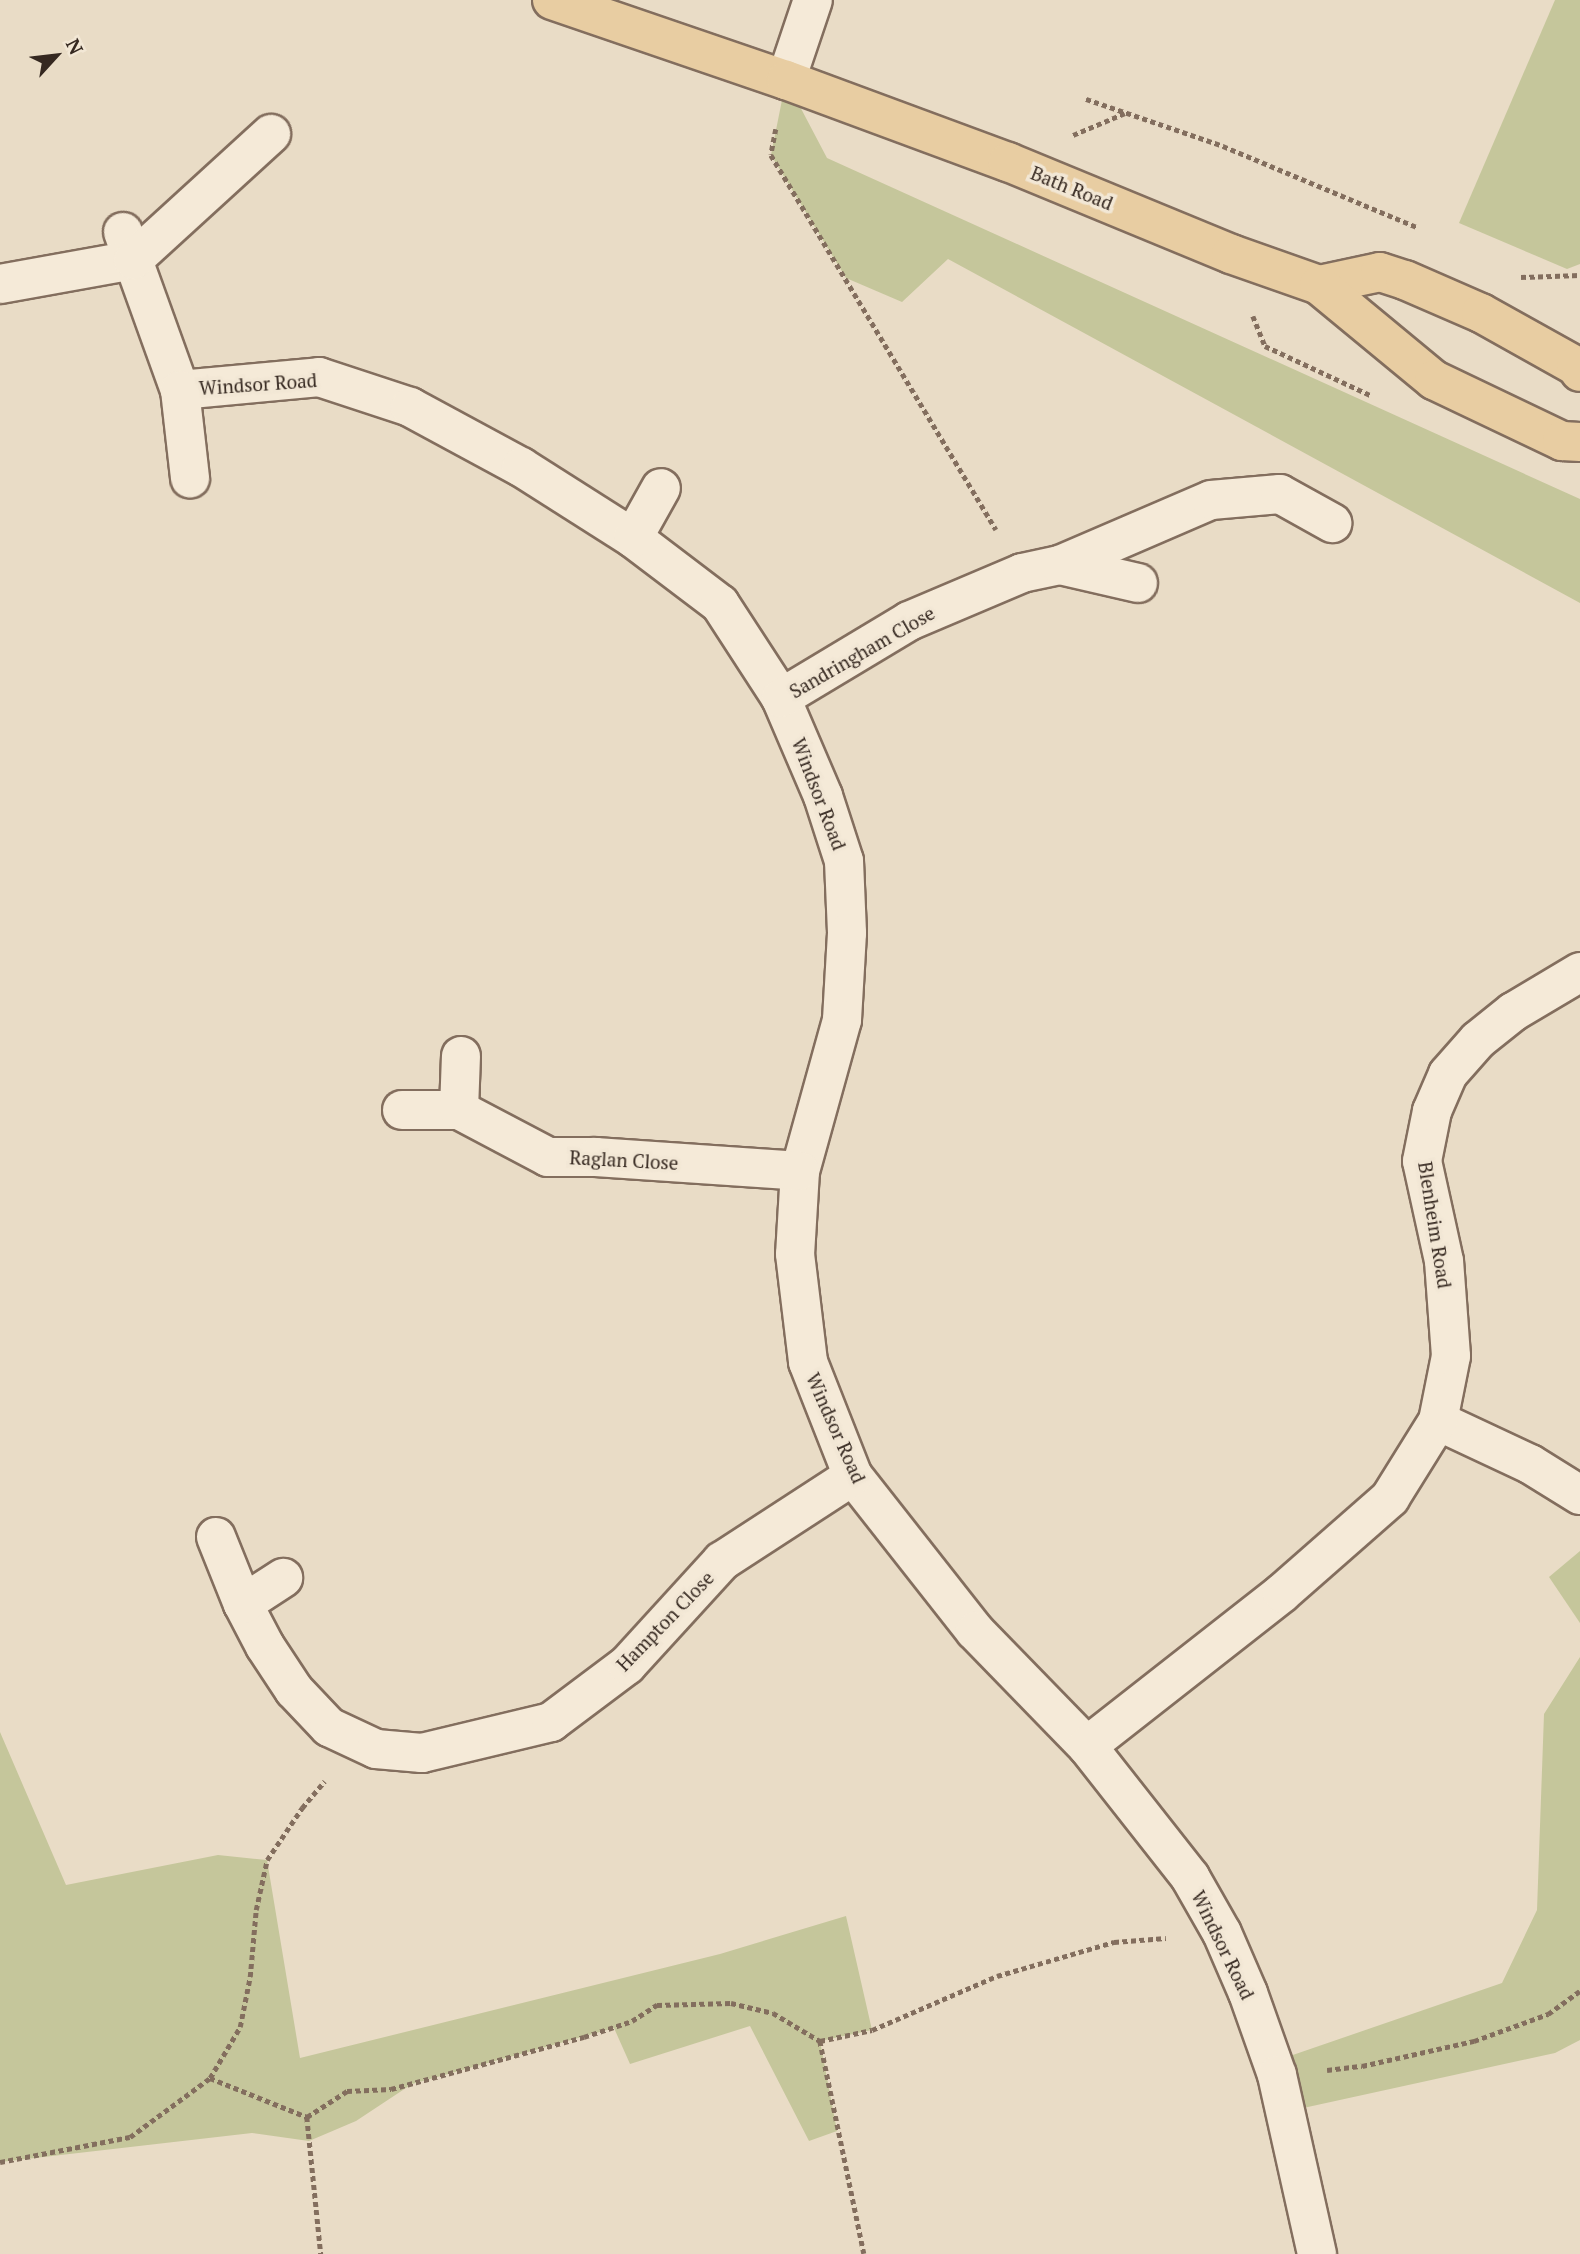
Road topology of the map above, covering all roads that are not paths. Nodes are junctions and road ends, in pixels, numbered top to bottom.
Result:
1 (552, 0) edge
2 (813, 0) edge
3 (786, 80) junction
4 (271, 134) dead end
5 (128, 246) junction
6 (0, 284) edge
7 (1319, 285) junction
8 (1580, 372) edge
9 (180, 390) junction
10 (1580, 442) edge
11 (190, 478) dead end
12 (661, 488) dead end
13 (1108, 523) dead end
14 (1332, 523) dead end
15 (633, 538) junction
16 (1060, 565) junction
17 (1138, 583) dead end
18 (781, 698) junction
19 (1580, 972) edge
20 (461, 1056) dead end
21 (402, 1110) dead end
22 (459, 1110) junction
23 (800, 1171) junction
24 (1438, 1421) junction
25 (853, 1476) junction
26 (1580, 1495) edge
27 (216, 1537) dead end
28 (284, 1578) dead end
29 (243, 1604) junction
30 (1087, 1746) junction
31 (1317, 2254) edge

1 - 3 main road, Bath Road
2 - 3 street
3 - 7 main road, Bath Road
4 - 5 street
5 - 6 street
5 - 9 street, Windsor Road
7 - 8 main road
7 - 10 main road
9 - 11 street, Windsor Road
9 - 15 street, Windsor Road
12 - 15 street
13 - 16 street, Sandringham Close
14 - 16 street, Sandringham Close
15 - 18 street, Windsor Road
16 - 17 street, Sandringham Close
16 - 18 street, Sandringham Close
18 - 23 street, Windsor Road
19 - 24 street, Blenheim Road
20 - 22 street
21 - 22 street, Raglan Close
22 - 23 street, Raglan Close
23 - 25 street, Windsor Road
24 - 26 street
24 - 30 street, Blenheim Road
25 - 29 street, Hampton Close
25 - 30 street, Windsor Road
27 - 29 street, Hampton Close
28 - 29 street
30 - 31 street, Windsor Road

